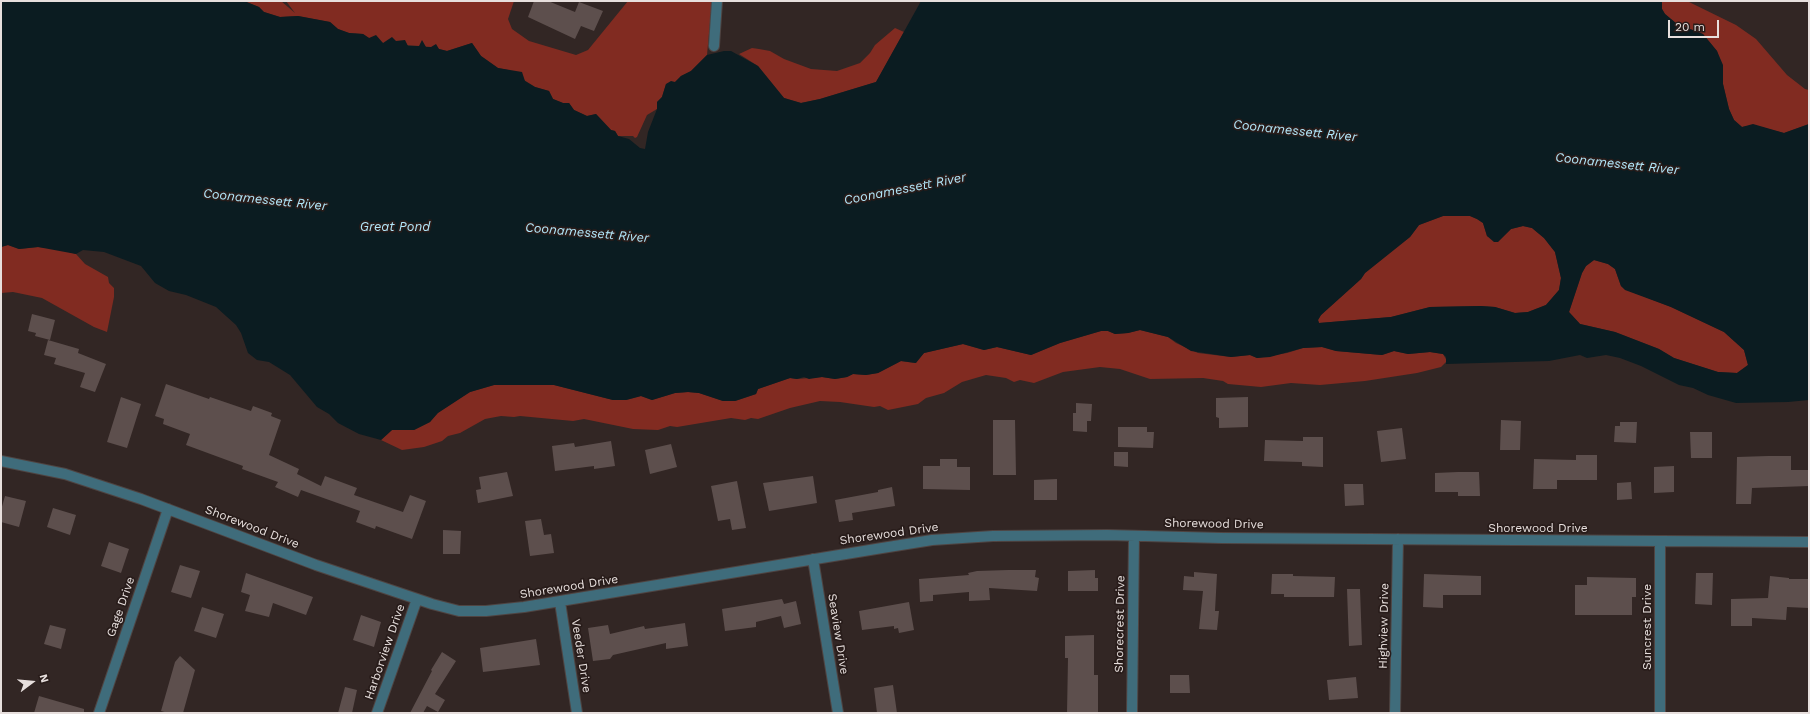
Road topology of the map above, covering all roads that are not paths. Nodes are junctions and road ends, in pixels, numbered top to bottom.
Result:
1 (717, 1) edge
2 (714, 46) dead end
3 (1, 461) edge
4 (168, 509) junction
5 (1134, 536) junction
6 (1398, 540) junction
7 (1660, 541) junction
8 (1809, 542) edge
9 (813, 559) junction
10 (417, 599) junction
11 (560, 602) junction
12 (99, 713) edge
13 (377, 713) edge
14 (577, 713) edge
15 (838, 713) edge
16 (1132, 713) edge
17 (1395, 713) edge
18 (1660, 713) edge

1 - 2 street
3 - 4 street, Shorewood Drive
4 - 10 street, Shorewood Drive
4 - 12 street, Gage Drive
5 - 6 street, Shorewood Drive
5 - 9 street, Shorewood Drive
5 - 16 street, Shorecrest Drive
6 - 7 street, Shorewood Drive
6 - 17 street, Highview Drive
7 - 8 street, Shorewood Drive
7 - 18 street, Suncrest Drive
9 - 11 street, Shorewood Drive
9 - 15 street, Seaview Drive
10 - 11 street, Shorewood Drive
10 - 13 street, Harborview Drive
11 - 14 street, Veeder Drive

